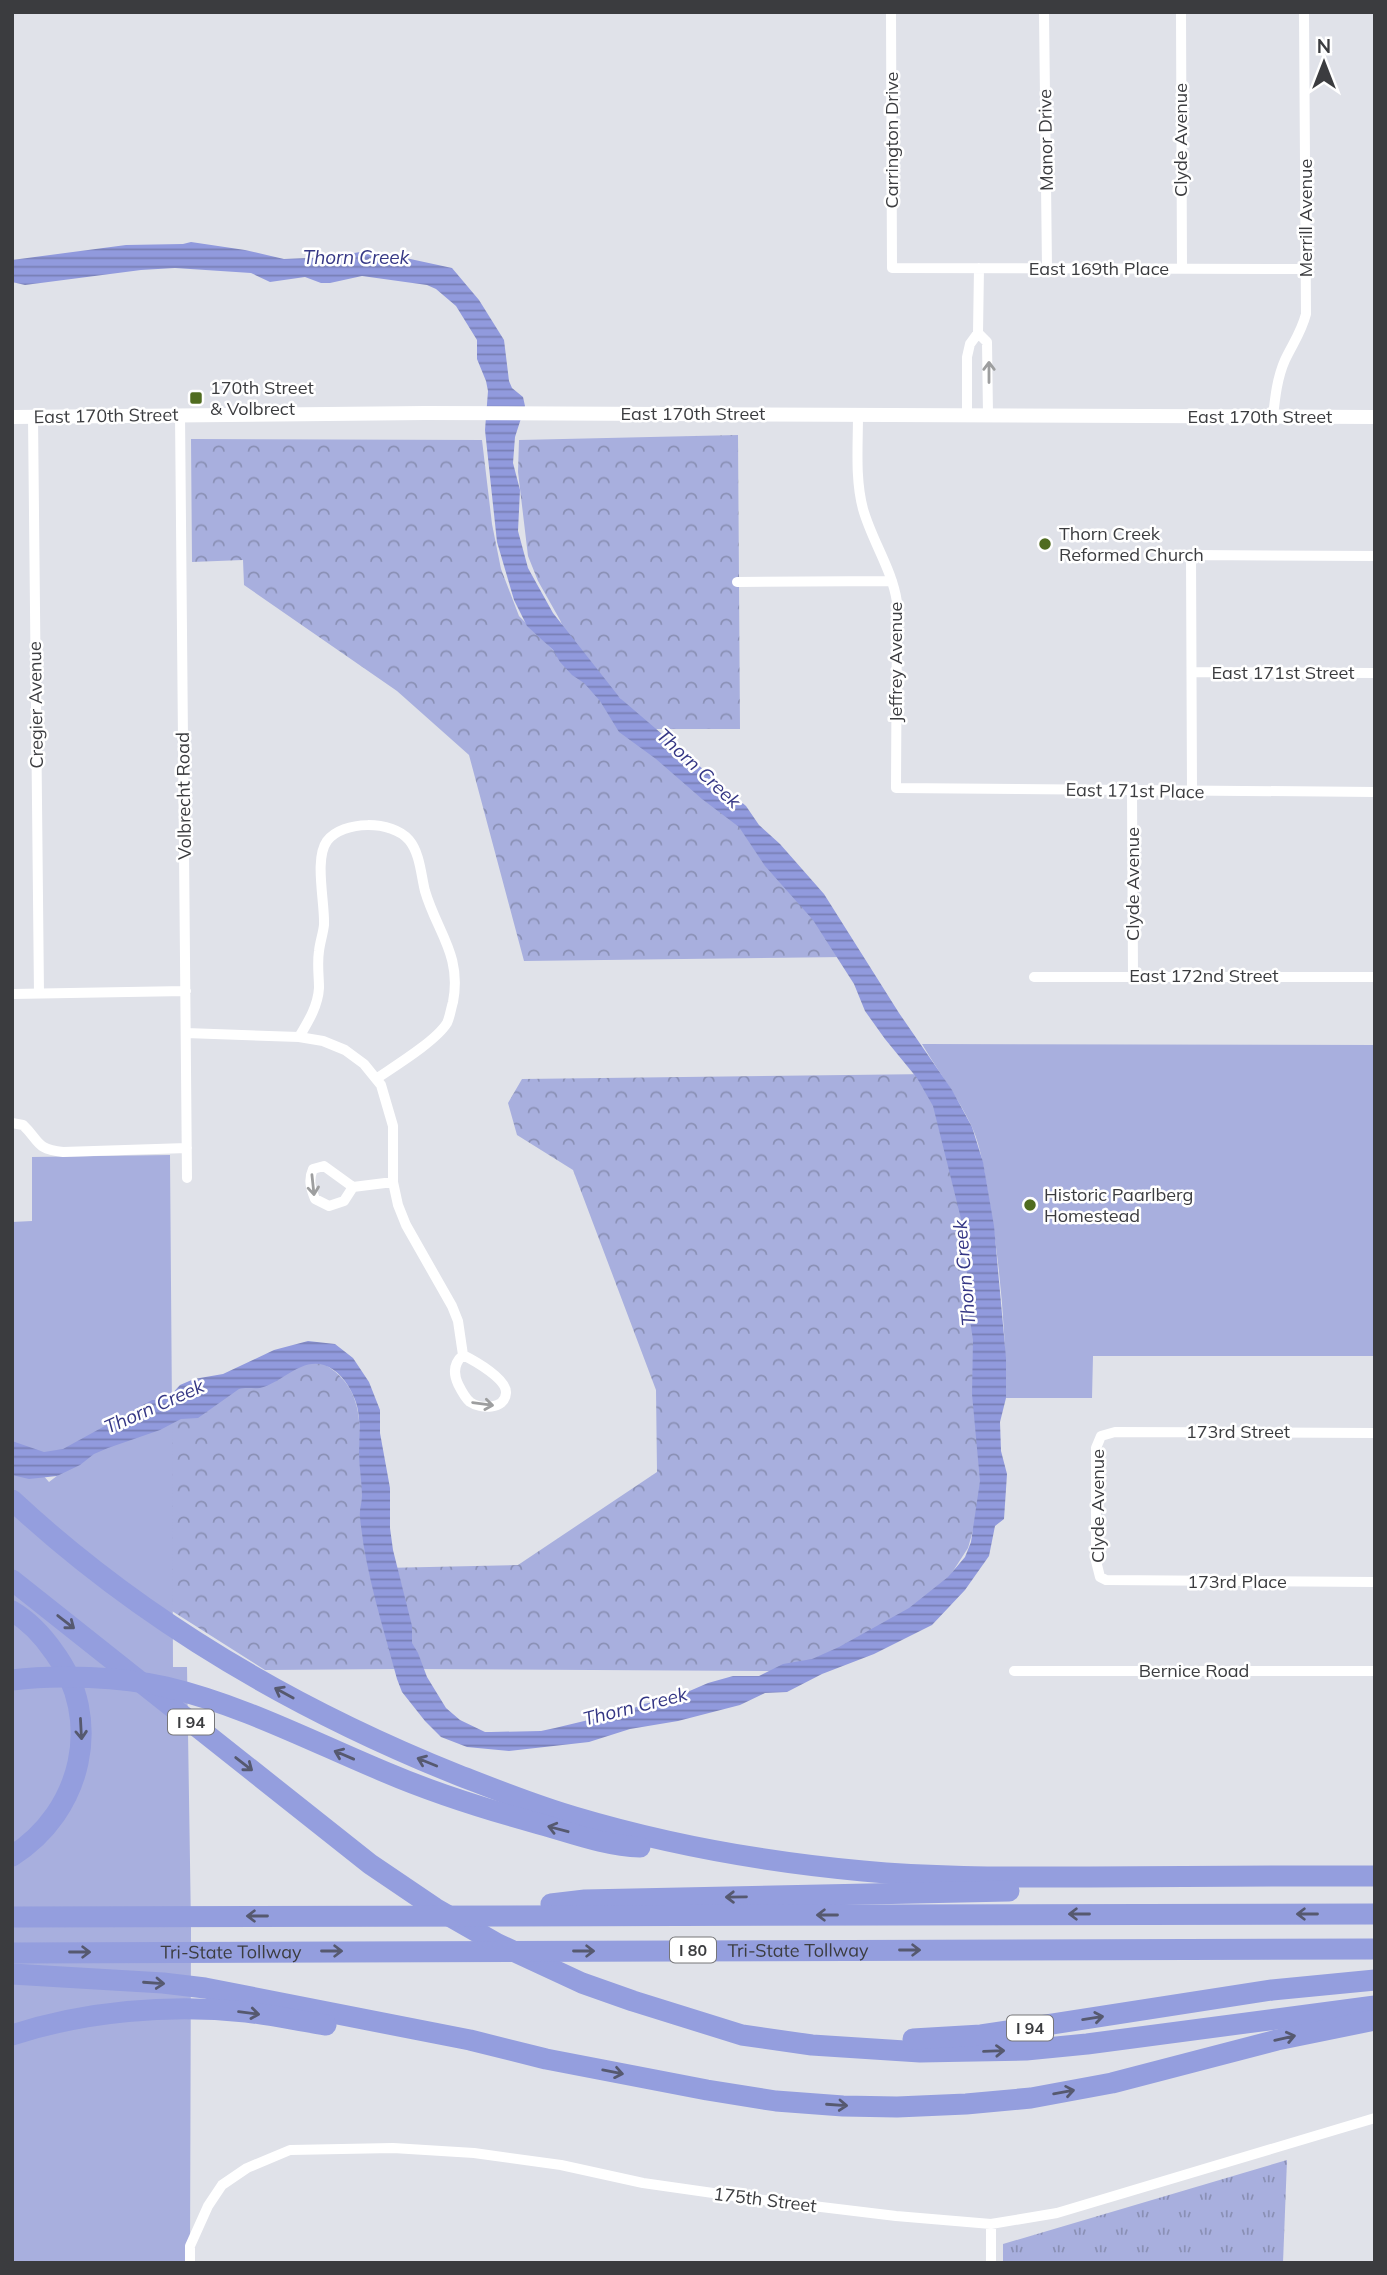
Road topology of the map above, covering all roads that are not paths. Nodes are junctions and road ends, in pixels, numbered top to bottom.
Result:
1 (891, 12) edge
2 (1044, 12) edge
3 (1181, 12) edge
4 (1304, 12) edge
5 (892, 268) joint
6 (979, 268) junction
7 (1047, 268) junction
8 (1182, 269) junction
9 (1307, 269) junction
10 (978, 333) junction
11 (180, 415) junction
12 (858, 415) junction
13 (967, 415) junction
14 (988, 415) junction
15 (33, 416) junction
16 (12, 417) edge
17 (1273, 417) junction
18 (1375, 417) edge
19 (1375, 556) edge
20 (892, 581) junction
21 (737, 582) dead end
22 (1192, 672) junction
23 (1375, 673) edge
24 (896, 788) joint
25 (1132, 792) junction
26 (1192, 792) junction
27 (1375, 792) edge
28 (1133, 976) junction
29 (1034, 977) dead end
30 (1375, 977) edge
31 (186, 991) junction
32 (12, 994) edge
33 (39, 994) junction
34 (186, 1033) junction
35 (299, 1037) junction
36 (376, 1079) junction
37 (12, 1123) edge
38 (187, 1148) junction
39 (187, 1178) dead end
40 (393, 1182) junction
41 (353, 1188) dead end
42 (463, 1355) junction
43 (1375, 1433) edge
44 (1101, 1436) joint
45 (12, 1500) edge
46 (1100, 1577) joint
47 (12, 1580) edge
48 (1375, 1582) edge
49 (12, 1611) edge
50 (1014, 1671) dead end
51 (1375, 1671) edge
52 (12, 1679) edge
53 (698, 1848) junction
54 (12, 1856) edge
55 (1220, 1876) junction
56 (1375, 1876) edge
57 (1375, 1914) edge
58 (415, 1916) junction
59 (12, 1917) edge
60 (1375, 1949) edge
61 (12, 1952) edge
62 (12, 1974) edge
63 (1375, 1980) edge
64 (1375, 2007) edge
65 (685, 2016) junction
66 (1375, 2020) edge
67 (12, 2035) edge
68 (546, 2059) junction
69 (1375, 2118) edge
70 (991, 2224) junction
71 (190, 2263) edge
72 (991, 2263) edge

1 - 5 street, Carrington Drive
2 - 7 street, Manor Drive
3 - 8 street, Clyde Avenue
4 - 9 street, Merrill Avenue
5 - 6 street, East 169th Place
6 - 7 street, East 169th Place
6 - 10 street
7 - 8 street, East 169th Place
8 - 9 street, East 169th Place
9 - 17 street, Merrill Avenue
10 - 13 street
14 -> 10 street
11 - 12 street, East 170th Street
11 - 15 street, East 170th Street
11 - 31 street, Volbrecht Road
12 - 13 street, East 170th Street
12 - 20 street, Jeffrey Avenue
13 - 14 street, East 170th Street
14 - 17 street, East 170th Street
15 - 16 street, East 170th Street
15 - 33 street, Cregier Avenue
17 - 18 street, East 170th Street
19 - 22 street
20 - 21 street
20 - 24 street, Jeffrey Avenue
22 - 23 street, East 171st Street
22 - 26 street
24 - 25 street, East 171st Place
25 - 26 street, East 171st Place
25 - 28 street, Clyde Avenue
26 - 27 street, East 171st Place
28 - 29 street, East 172nd Street
28 - 30 street, East 172nd Street
31 - 33 street
31 - 34 street, Volbrecht Road
32 - 33 street
34 - 35 street
34 - 38 street, Volbrecht Road
35 - 36 street
35 - 36 street
36 - 40 street
37 - 38 street
38 - 39 street, Volbrecht Road
40 - 41 street
40 - 42 street
42 -> 42 street
43 - 44 street, 173rd Street
44 - 46 street, Clyde Avenue
53 -> 45 highway
46 - 48 street, 173rd Place
47 -> 65 highway, I 94
49 -> 54 highway
50 - 51 street, Bernice Road
53 -> 52 highway
53 - 55 highway
55 - 56 highway
55 -> 58 highway
57 -> 58 highway, Tri-State Tollway / I 80
58 -> 59 highway, Tri-State Tollway / I 80
61 -> 60 highway, Tri-State Tollway / I 80
62 -> 68 highway
65 -> 63 highway, I 94
65 -> 64 highway
68 -> 66 highway
67 -> 68 highway
69 - 70 street, 175th Street
70 - 71 street, 175th Street
70 - 72 street

